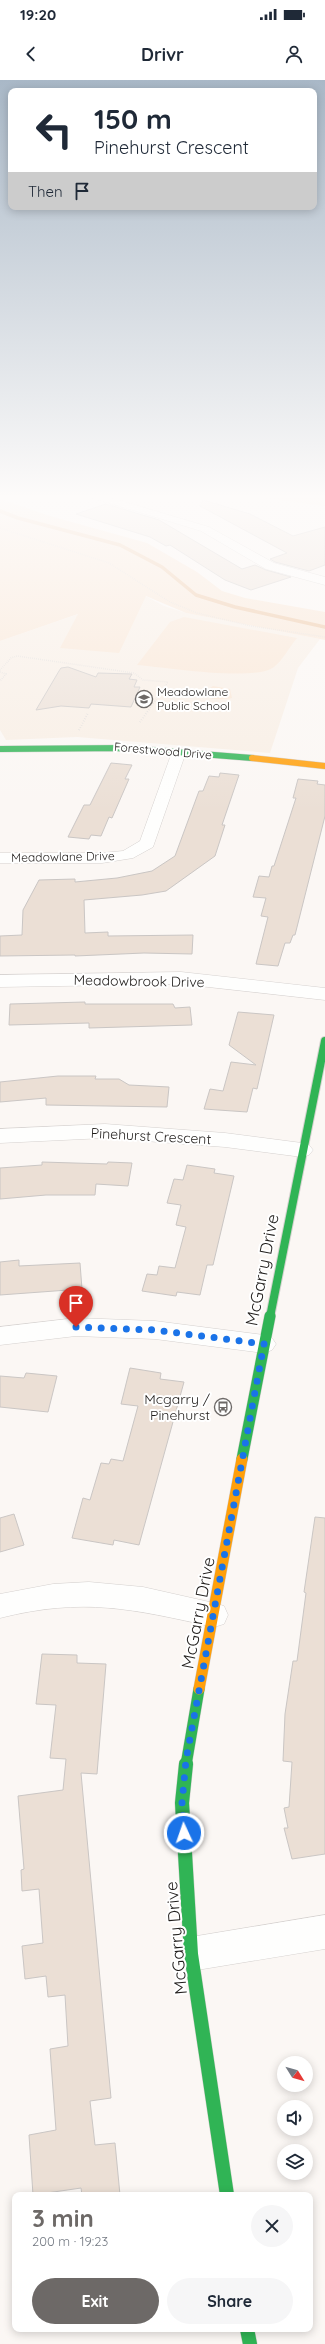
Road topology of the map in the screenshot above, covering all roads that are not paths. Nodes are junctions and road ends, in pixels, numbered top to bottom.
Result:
1 (0, 749) edge
2 (179, 752) junction
3 (325, 766) edge
4 (0, 858) edge
5 (0, 981) edge
6 (325, 994) edge
7 (325, 1041) edge
8 (0, 1136) edge
9 (302, 1150) junction
10 (0, 1336) edge
11 (264, 1344) junction
12 (0, 1606) edge
13 (214, 1615) junction
14 (325, 1932) edge
15 (191, 1954) junction
16 (227, 2192) edge
17 (248, 2332) edge
18 (250, 2344) edge

1 - 2 street, Forestwood Drive
2 - 3 street, Forestwood Drive
2 - 4 street, Meadowlane Drive
5 - 6 street, Meadowbrook Drive
7 - 9 street, McGarry Drive
8 - 9 street, Pinehurst Crescent
9 - 11 street, McGarry Drive
10 - 11 street
11 - 13 street, McGarry Drive
12 - 13 street
13 - 15 street, McGarry Drive
14 - 15 street
15 - 16 street, McGarry Drive
17 - 18 street

